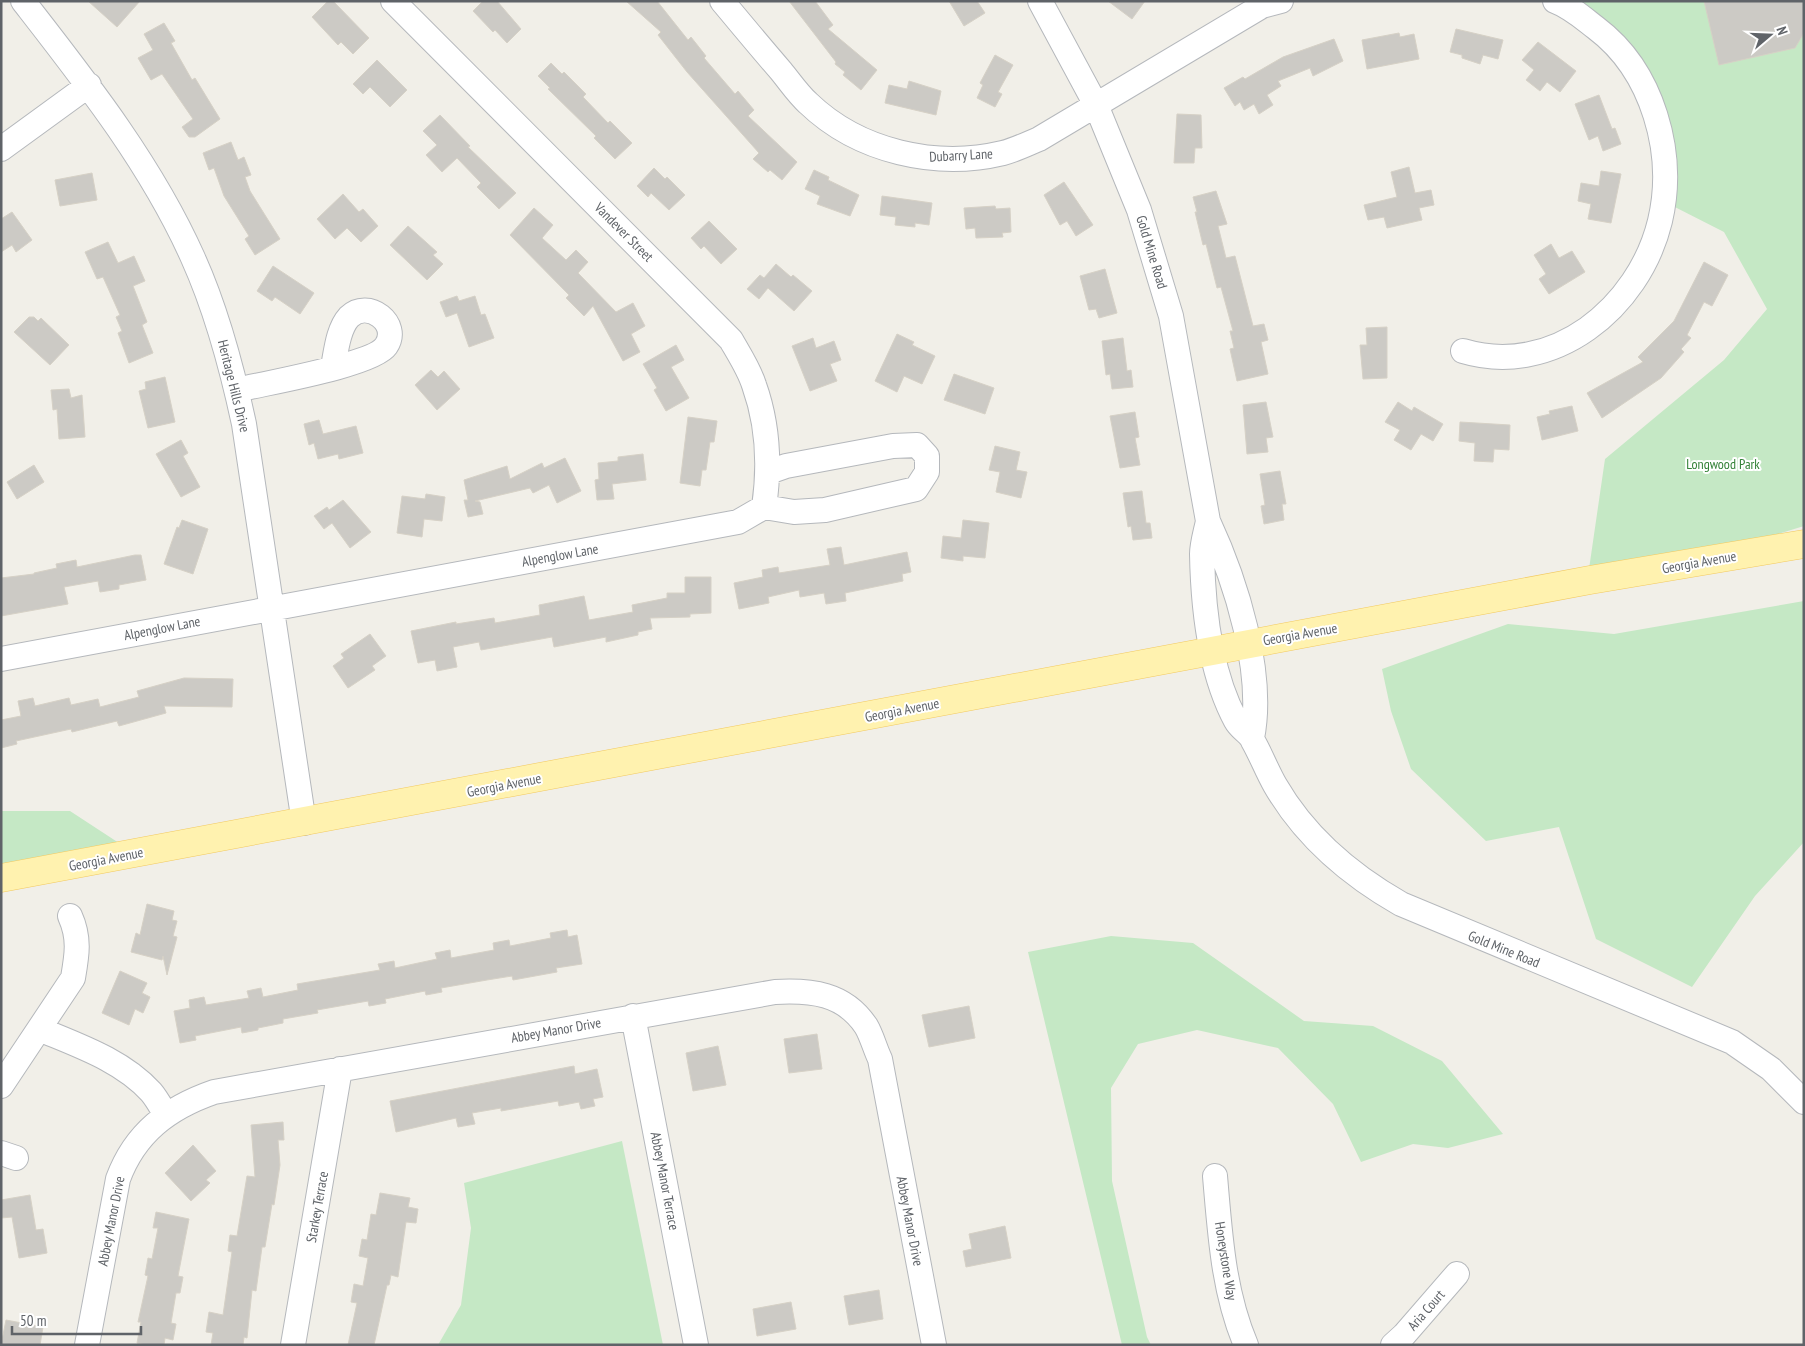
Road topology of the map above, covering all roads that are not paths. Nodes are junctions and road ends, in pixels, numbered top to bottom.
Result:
1 (23, 1) edge
2 (393, 1) edge
3 (722, 1) edge
4 (1040, 1) edge
5 (1555, 1) edge
6 (1268, 3) edge
7 (89, 86) junction
8 (1096, 105) junction
9 (1, 149) edge
10 (1463, 351) dead end
11 (333, 367) dead end
12 (237, 390) junction
13 (769, 472) junction
14 (764, 507) junction
15 (1208, 521) junction
16 (1804, 544) edge
17 (272, 608) junction
18 (1249, 644) junction
19 (1211, 651) junction
20 (1, 659) edge
21 (1252, 738) junction
22 (304, 823) junction
23 (1, 878) edge
24 (70, 916) dead end
25 (633, 1016) junction
26 (39, 1029) junction
27 (340, 1069) junction
28 (1, 1086) edge
29 (1804, 1102) edge
30 (166, 1115) junction
31 (1215, 1176) dead end
32 (1457, 1274) dead end
33 (87, 1345) edge
34 (293, 1345) edge
35 (696, 1345) edge
36 (934, 1345) edge
37 (1246, 1345) edge
38 (1393, 1345) edge

1 - 7 street, Heritage Hills Drive
2 - 13 street, Vandever Street
3 - 8 street, Dubarry Lane
4 - 8 street, Gold Mine Road
5 - 10 street
6 - 8 street, Dubarry Lane
7 - 9 street
7 - 12 street, Heritage Hills Drive
8 - 15 street, Gold Mine Road
11 - 12 street
12 - 17 street, Heritage Hills Drive
13 - 14 street, Vandever Street
13 - 14 street
14 - 17 street, Alpenglow Lane
15 - 18 street, Gold Mine Road
15 - 19 street, Gold Mine Road
16 - 18 main road, Georgia Avenue
17 - 20 street, Alpenglow Lane
17 - 22 street, Heritage Hills Drive
18 - 19 main road, Georgia Avenue
18 - 21 street, Gold Mine Road
19 - 21 street, Gold Mine Road
19 - 22 main road, Georgia Avenue
21 - 29 street, Gold Mine Road
22 - 23 main road, Georgia Avenue
24 - 26 street
25 - 27 street, Abbey Manor Drive
25 - 35 street, Abbey Manor Terrace
25 - 36 street, Abbey Manor Drive
26 - 28 street
26 - 30 street
27 - 30 street, Abbey Manor Drive
27 - 34 street, Starkey Terrace
30 - 33 street, Abbey Manor Drive
31 - 37 street, Honeystone Way
32 - 38 street, Aria Court

